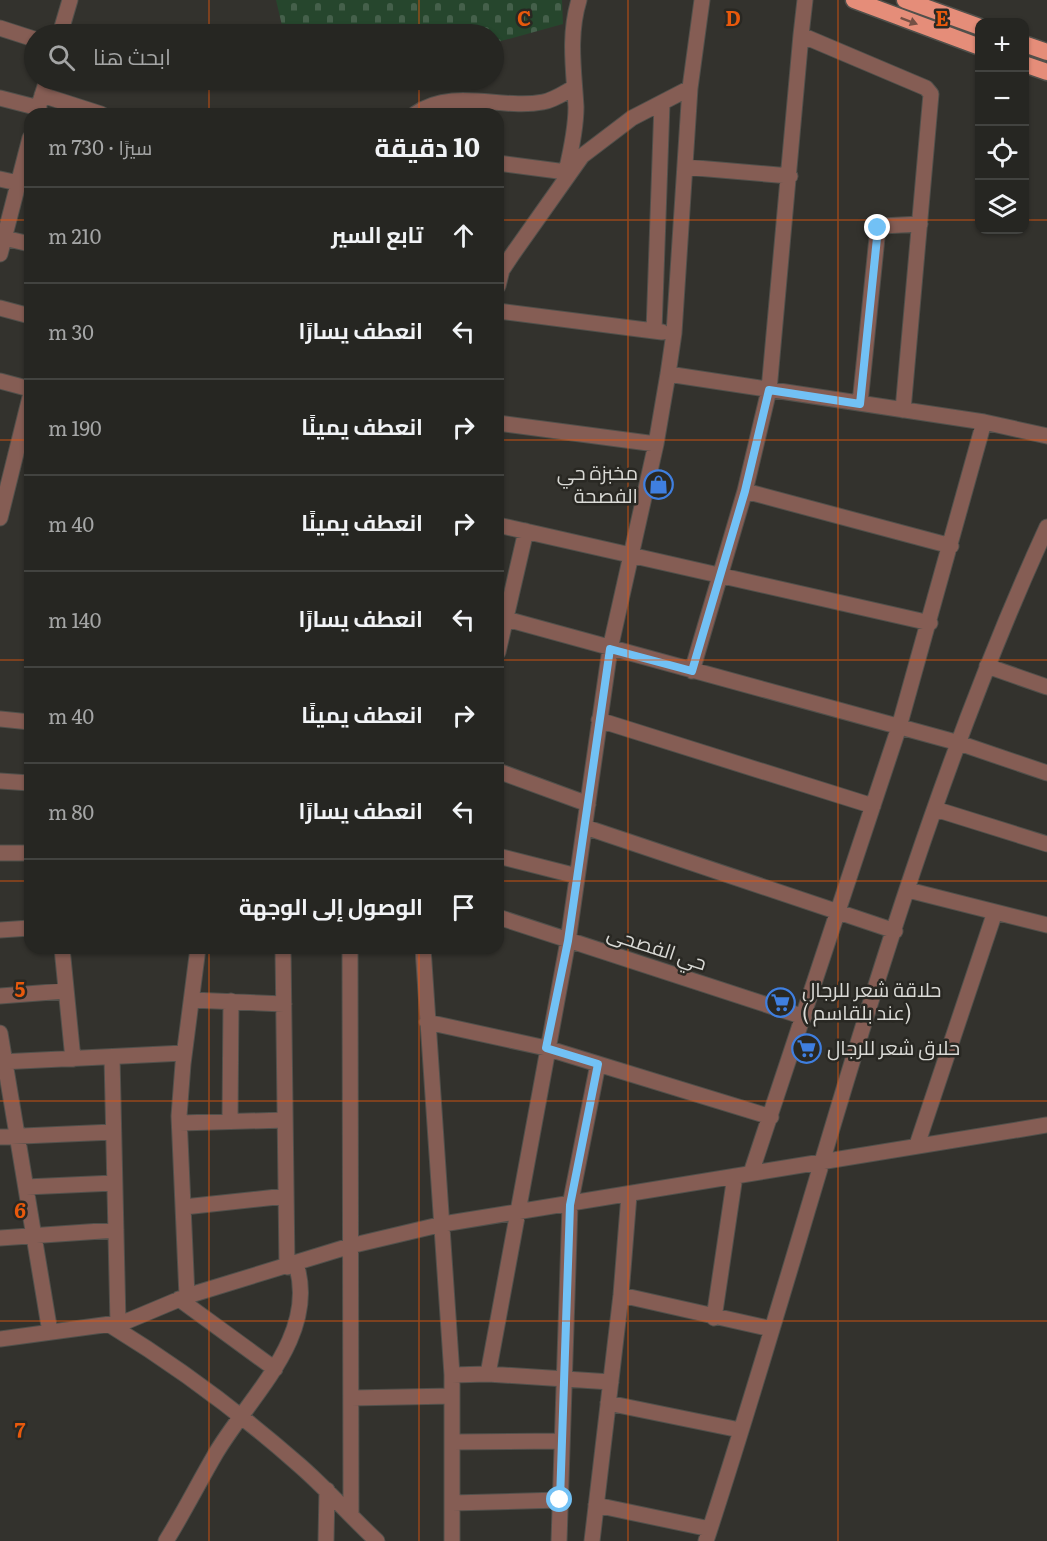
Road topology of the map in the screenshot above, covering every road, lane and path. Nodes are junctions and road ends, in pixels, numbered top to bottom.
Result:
1 (70, 0) edge
2 (579, 0) edge
3 (702, 0) edge
4 (805, 0) edge
5 (854, 0) edge
6 (905, 0) edge
7 (63, 24) edge
8 (975, 25) edge
9 (0, 28) edge
10 (801, 35) junction
11 (24, 36) edge
12 (975, 45) edge
13 (1029, 46) edge
14 (1047, 52) edge
15 (1029, 66) edge
16 (1047, 72) edge
17 (573, 88) junction
18 (690, 88) junction
19 (44, 90) edge
20 (0, 98) edge
21 (662, 103) junction
22 (39, 106) edge
23 (54, 108) edge
24 (430, 108) edge
25 (469, 108) edge
26 (504, 164) edge
27 (685, 167) junction
28 (24, 172) edge
29 (565, 175) junction
30 (790, 176) junction
31 (0, 179) edge
32 (18, 183) junction
33 (920, 224) junction
34 (4, 238) junction
35 (24, 243) edge
36 (0, 254) edge
37 (505, 254) edge
38 (0, 308) edge
39 (504, 312) edge
40 (24, 314) edge
41 (654, 331) junction
42 (674, 333) junction
43 (668, 374) junction
44 (0, 381) edge
45 (24, 387) edge
46 (769, 390) junction
47 (860, 404) junction
48 (903, 410) junction
49 (24, 412) edge
50 (984, 422) junction
51 (504, 424) edge
52 (1047, 436) edge
53 (656, 444) junction
54 (7, 456) edge
55 (745, 491) junction
56 (0, 518) edge
57 (504, 526) edge
58 (1047, 527) edge
59 (526, 531) junction
60 (951, 546) junction
61 (1043, 547) edge
62 (633, 554) junction
63 (721, 575) junction
64 (507, 619) junction
65 (930, 623) junction
66 (504, 630) edge
67 (610, 649) junction
68 (987, 666) junction
69 (692, 671) junction
70 (1047, 687) edge
71 (0, 719) edge
72 (599, 720) junction
73 (24, 721) edge
74 (899, 727) junction
75 (959, 743) junction
76 (504, 773) edge
77 (1047, 773) edge
78 (0, 781) edge
79 (24, 783) edge
80 (588, 804) junction
81 (873, 806) junction
82 (935, 809) junction
83 (585, 827) junction
84 (1047, 844) edge
85 (0, 853) edge
86 (24, 853) edge
87 (504, 858) edge
88 (577, 876) junction
89 (908, 890) junction
90 (838, 911) junction
91 (995, 912) junction
92 (504, 919) edge
93 (1047, 925) edge
94 (24, 928) edge
95 (0, 930) edge
96 (895, 931) junction
97 (568, 941) junction
98 (62, 954) edge
99 (197, 954) edge
100 (283, 954) edge
101 (350, 954) edge
102 (423, 954) edge
103 (65, 991) junction
104 (0, 996) edge
105 (192, 1000) junction
106 (231, 1001) junction
107 (284, 1004) junction
108 (804, 1017) junction
109 (427, 1022) junction
110 (0, 1033) edge
111 (546, 1048) junction
112 (184, 1053) junction
113 (112, 1057) junction
114 (73, 1059) junction
115 (2, 1062) edge
116 (598, 1064) junction
117 (771, 1117) junction
118 (285, 1119) junction
119 (230, 1121) junction
120 (180, 1123) junction
121 (1047, 1125) edge
122 (113, 1131) junction
123 (17, 1136) junction
124 (0, 1137) edge
125 (917, 1145) junction
126 (822, 1161) junction
127 (751, 1173) junction
128 (735, 1176) junction
129 (114, 1183) junction
130 (26, 1186) junction
131 (629, 1195) junction
132 (286, 1196) junction
133 (570, 1205) junction
134 (183, 1207) junction
135 (518, 1213) junction
136 (443, 1224) junction
137 (116, 1230) junction
138 (34, 1236) junction
139 (0, 1238) edge
140 (350, 1246) junction
141 (291, 1266) junction
142 (621, 1296) junction
143 (183, 1298) junction
144 (714, 1318) junction
145 (114, 1324) junction
146 (772, 1329) junction
147 (50, 1332) junction
148 (0, 1339) edge
149 (275, 1369) junction
150 (488, 1374) junction
151 (452, 1375) junction
152 (564, 1379) junction
153 (611, 1382) junction
154 (452, 1396) junction
155 (351, 1398) junction
156 (608, 1402) junction
157 (242, 1416) junction
158 (740, 1430) junction
159 (562, 1441) junction
160 (452, 1442) junction
161 (327, 1490) junction
162 (560, 1500) junction
163 (452, 1503) junction
164 (596, 1505) junction
165 (351, 1513) junction
166 (708, 1535) edge
167 (166, 1541) edge
168 (326, 1541) edge
169 (377, 1541) edge
170 (452, 1541) edge
171 (559, 1541) edge
172 (592, 1541) edge

1 - 7 street
2 - 17 street
3 - 18 street
4 - 10 street
5 -> 12 highway
6 - 8 highway
9 - 11 street
10 - 30 street
10 - 33 street
13 - 14 highway
15 - 16 highway
17 - 25 street
17 - 29 street
18 - 21 street
18 - 27 street
19 - 22 street
20 - 22 street
21 - 29 street
21 - 41 street
22 - 23 street
24 - 25 street
26 - 29 street
27 - 30 street
27 - 42 street
28 - 32 street
29 - 37 street
30 - 46 street
31 - 32 street
32 - 34 street
33 - 47 street
33 - 48 street
34 - 35 street
34 - 36 street
38 - 40 street
39 - 41 street
41 - 42 street
42 - 43 street
43 - 46 street
43 - 53 street
44 - 45 street
46 - 47 street
46 - 55 street
47 - 48 street
48 - 50 street
49 - 54 street
50 - 52 street
50 - 60 street
51 - 53 street
53 - 62 street
54 - 56 street
55 - 60 street
55 - 63 street
57 - 59 street
58 - 61 street
59 - 62 street
59 - 64 street
60 - 65 street
61 - 68 street
62 - 63 street
62 - 67 street
63 - 65 street
63 - 69 street
64 - 66 street
64 - 67 street
65 - 74 street
67 - 69 street
67 - 72 street
68 - 70 street
68 - 75 street
69 - 74 street
71 - 73 street
72 - 80 street
72 - 81 street
74 - 75 street
74 - 81 street
75 - 77 street
75 - 82 street
76 - 80 street
78 - 79 street
80 - 83 street
81 - 90 street
82 - 84 street
82 - 89 street
83 - 88 street
83 - 90 street
85 - 86 street
87 - 88 street
88 - 97 street
89 - 91 street
89 - 96 street
90 - 96 street
90 - 108 street
91 - 93 street
91 - 125 street
92 - 97 street, حي الفصحى
94 - 95 street
96 - 126 street
97 - 108 street, حي الفصحى
97 - 111 street
98 - 103 street
99 - 105 street
100 - 107 street
101 - 140 street
102 - 109 street
103 - 104 street
103 - 114 street
105 - 106 street
105 - 112 street
106 - 107 street
106 - 119 street
107 - 118 street
108 - 117 street
109 - 111 street
109 - 136 street
110 - 115 street
111 - 116 street
111 - 135 street
112 - 113 street
112 - 120 street
113 - 114 street
113 - 122 street
114 - 115 street
115 - 123 street
116 - 117 street
116 - 133 street
117 - 127 street
118 - 119 street
118 - 132 street
119 - 120 street
120 - 134 street
121 - 125 street
122 - 123 street
122 - 129 street
123 - 124 street
123 - 130 street
125 - 126 street
126 - 127 street
126 - 146 street
127 - 128 street
128 - 131 street
128 - 144 street
129 - 130 street
129 - 137 street
130 - 138 street
131 - 133 street
131 - 142 street
132 - 134 street
132 - 141 street
133 - 135 street
133 - 152 street
134 - 143 street
135 - 136 street
135 - 150 street
136 - 140 street
136 - 151 street
137 - 138 street
137 - 145 street
138 - 139 street
138 - 147 street
140 - 141 street
140 - 155 street
141 - 143 street
141 - 149 street
142 - 144 street
142 - 153 street
143 - 145 street
143 - 149 street
144 - 146 street
145 - 147 street
145 - 157 street
146 - 158 street
147 - 148 street
149 - 157 street
150 - 151 street
150 - 152 street
151 - 154 street
152 - 153 street
152 - 159 street
153 - 156 street
154 - 155 street
154 - 160 street
155 - 165 street
156 - 158 street
156 - 164 street
157 - 161 street
157 - 167 street
158 - 166 street
159 - 160 street
159 - 162 street
160 - 163 street
161 - 165 street
161 - 168 street
162 - 163 street
162 - 171 street
163 - 170 street
164 - 166 street
164 - 172 street
165 - 169 street

